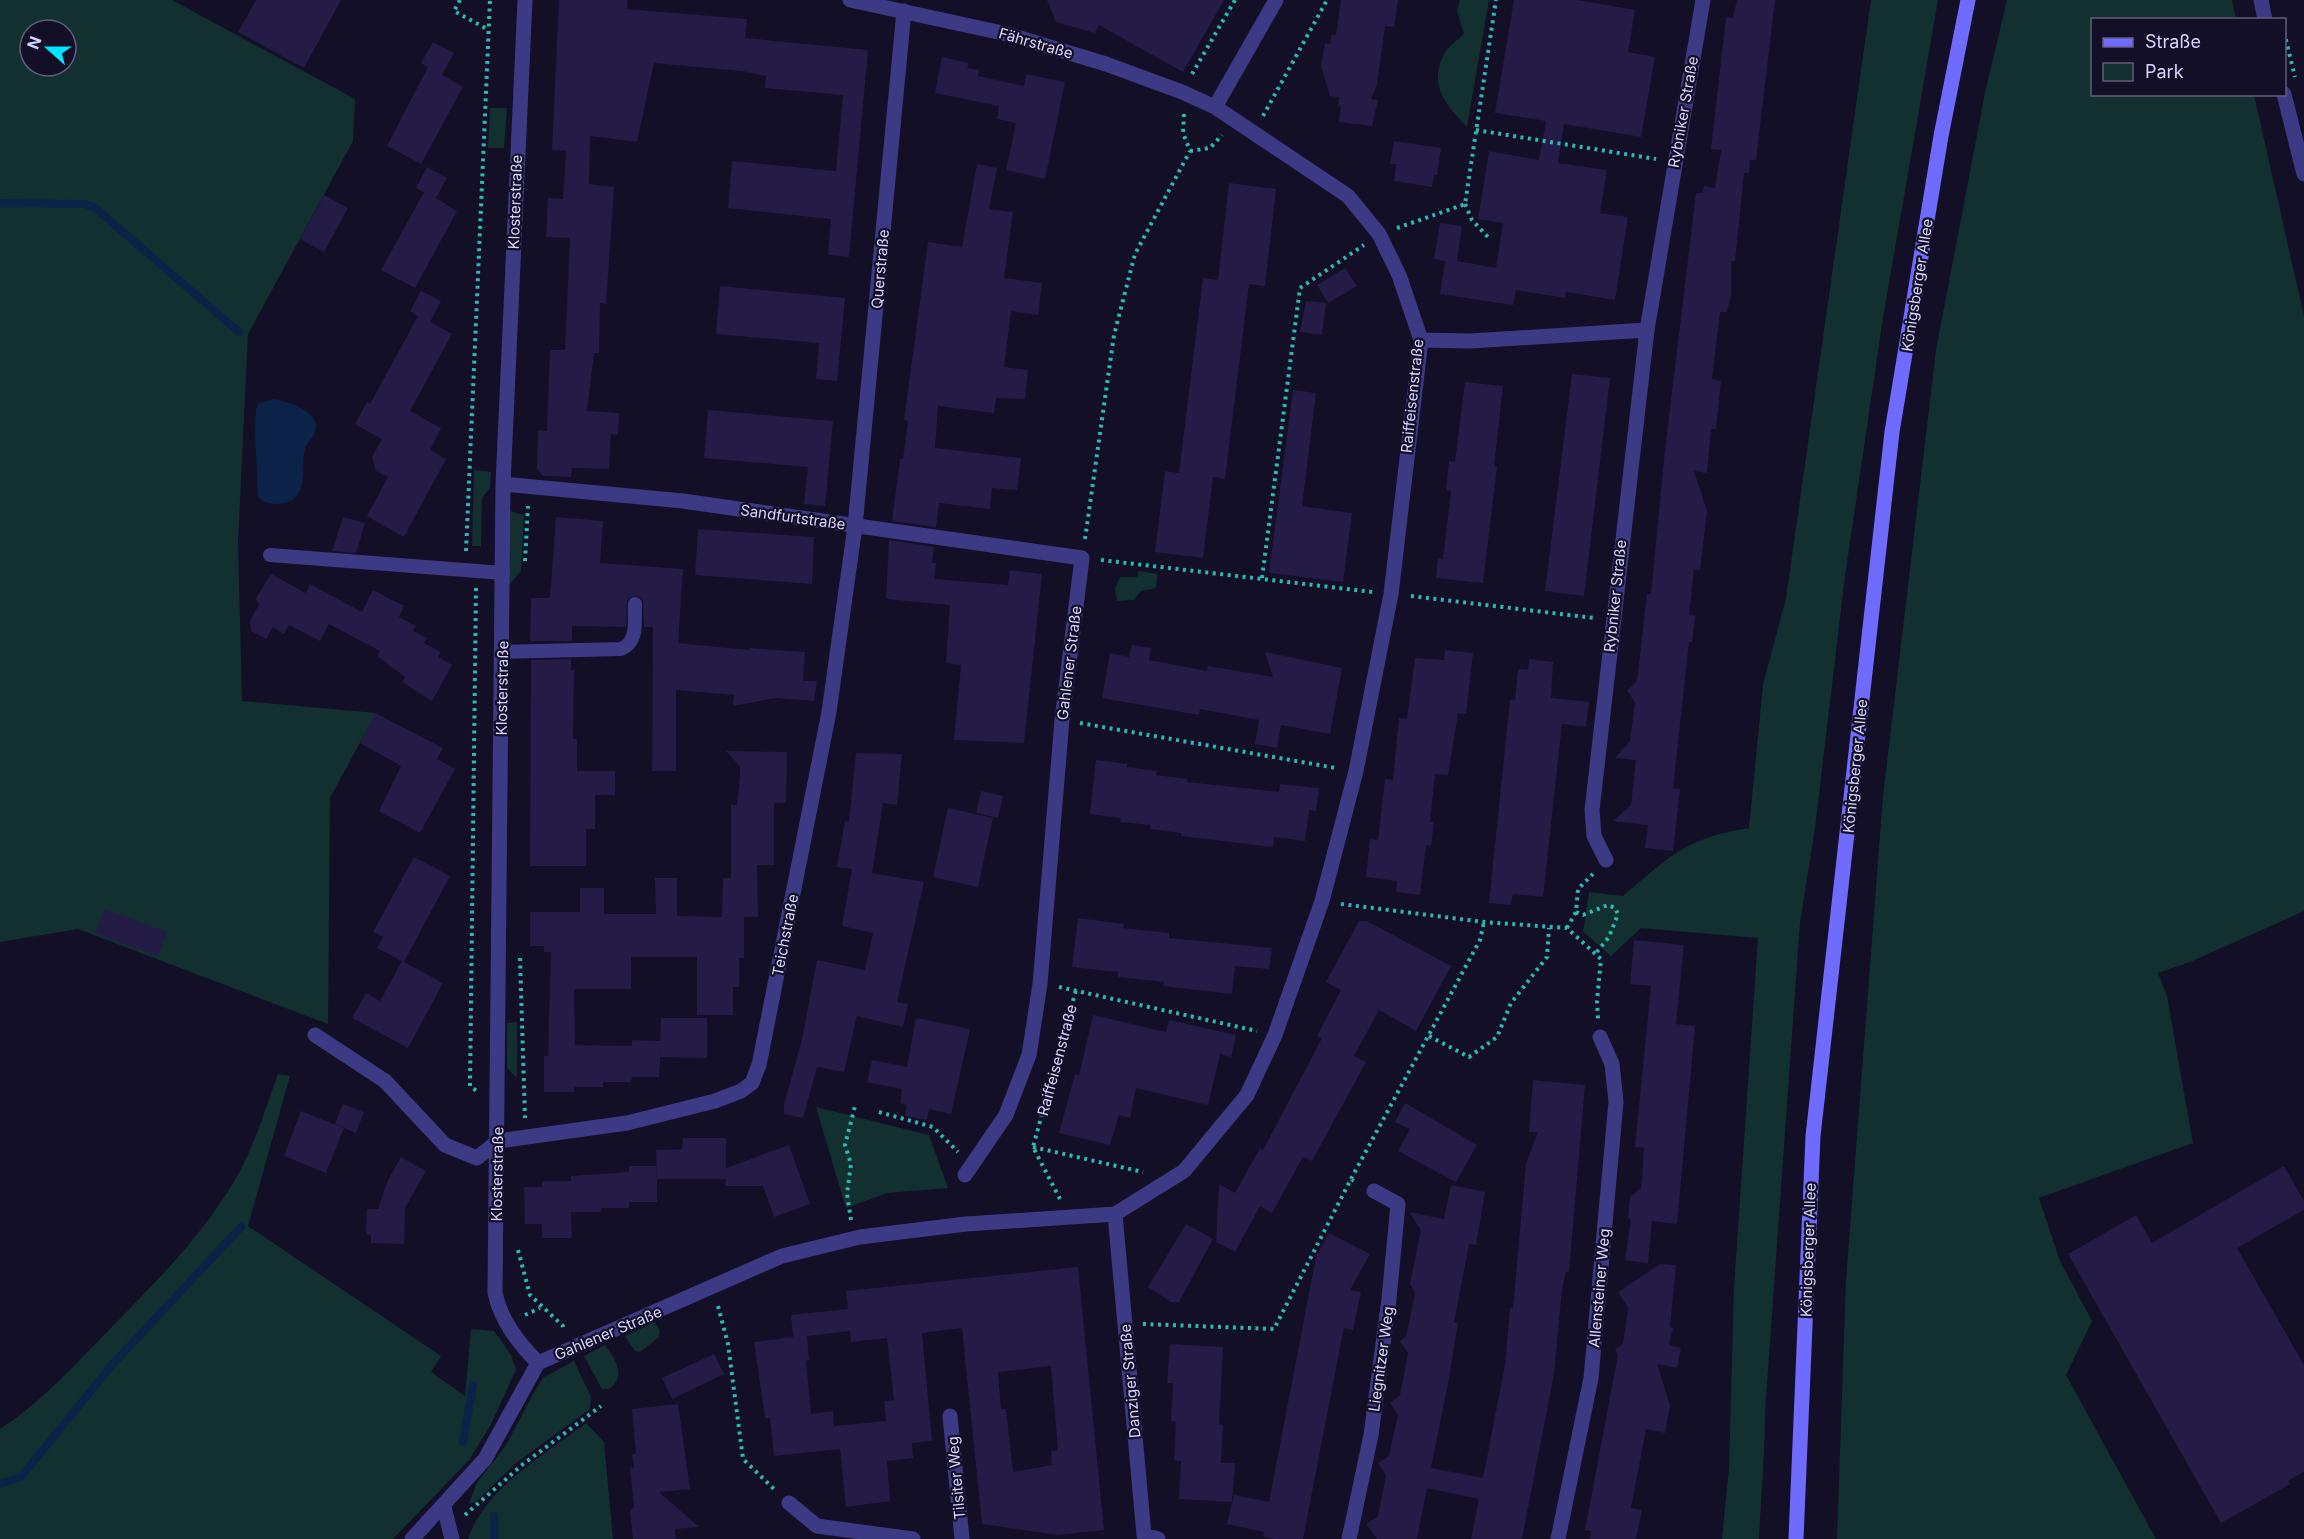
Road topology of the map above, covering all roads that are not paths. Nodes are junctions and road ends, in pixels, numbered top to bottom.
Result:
1 (525, 0) edge
2 (850, 0) edge
3 (1276, 0) edge
4 (1703, 0) edge
5 (1968, 0) edge
6 (2261, 0) edge
7 (904, 11) junction
8 (2265, 18) edge
9 (2291, 91) edge
10 (1215, 107) junction
11 (2304, 174) edge
12 (1647, 330) junction
13 (1421, 340) junction
14 (503, 484) junction
15 (855, 526) junction
16 (270, 555) dead end
17 (1082, 558) joint
18 (503, 573) junction
19 (634, 604) dead end
20 (502, 652) junction
21 (1606, 860) road end
22 (315, 1035) dead end
23 (1600, 1037) road end
24 (498, 1141) junction
25 (965, 1175) dead end
26 (1374, 1191) road end
27 (1114, 1214) junction
28 (821, 1246) joint
29 (538, 1363) junction
30 (951, 1416) dead end
31 (789, 1503) road end
32 (444, 1507) junction
33 (451, 1533) edge
34 (1147, 1538) edge
35 (412, 1539) edge
36 (913, 1539) edge
37 (962, 1539) edge
38 (1349, 1539) edge
39 (1558, 1539) edge
40 (1796, 1539) edge

1 - 14 street, Klosterstraße
2 - 7 street, Fährstraße
3 - 10 street
4 - 12 street, Rybniker Straße
5 - 40 main road, Königsberger Allee
6 - 8 street
7 - 10 street, Fährstraße
7 - 15 street, Querstraße
9 - 11 street
10 - 13 street, Raiffeisenstraße
12 - 13 street
12 - 21 street, Rybniker Straße
13 - 27 street, Raiffeisenstraße
14 - 15 street, Sandfurtstraße
14 - 18 street, Klosterstraße
15 - 17 street, Sandfurtstraße
15 - 24 street, Teichstraße
16 - 18 lane
17 - 25 street, Gahlener Straße
18 - 20 street, Klosterstraße
19 - 20 lane
20 - 24 street, Klosterstraße
22 - 24 street
23 - 39 street, Allensteiner Weg
24 - 29 street, Klosterstraße
26 - 38 street, Liegnitzer Weg
27 - 28 street, Raiffeisenstraße
27 - 34 street, Danziger Straße
28 - 29 street, Gahlener Straße
29 - 32 street, Gahlener Straße
30 - 37 street, Tilsiter Weg
31 - 36 street
32 - 33 street
32 - 35 street, Gahlener Straße

